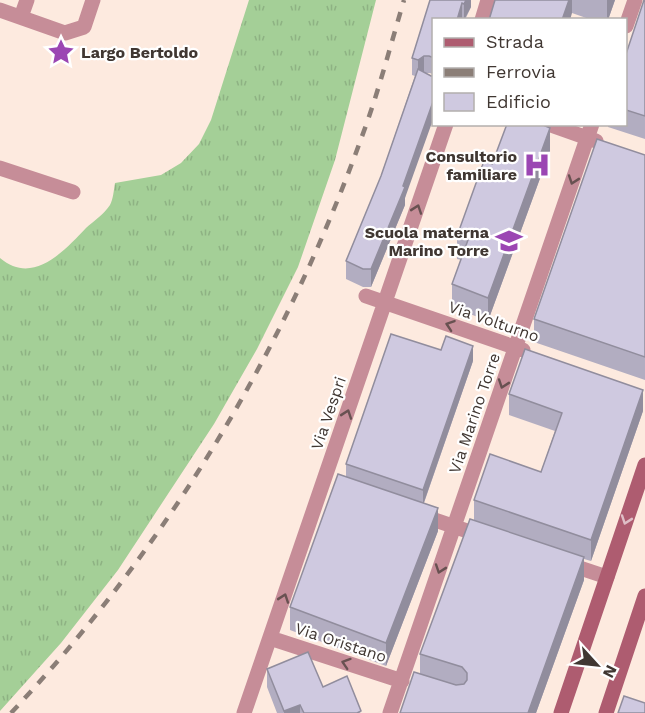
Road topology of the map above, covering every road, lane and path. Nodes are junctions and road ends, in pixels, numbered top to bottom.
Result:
1 (27, 0) edge
2 (93, 0) edge
3 (488, 0) edge
4 (635, 0) edge
5 (0, 10) edge
6 (21, 17) junction
7 (483, 18) edge
8 (627, 23) edge
9 (445, 126) edge
10 (560, 126) edge
11 (590, 131) edge
12 (606, 145) edge
13 (0, 168) edge
14 (73, 192) dead end
15 (366, 297) dead end
16 (384, 303) junction
17 (516, 348) junction
18 (537, 355) edge
19 (645, 465) edge
20 (411, 512) edge
21 (454, 526) junction
22 (498, 541) edge
23 (552, 559) edge
24 (607, 578) junction
25 (645, 596) edge
26 (270, 638) junction
27 (402, 681) junction
28 (244, 713) edge
29 (390, 713) edge
30 (561, 713) edge
31 (606, 713) edge

1 - 6 street
2 - 6 street
3 - 7 street
4 - 8 street
5 - 6 street
16 -> 9 street, Via Vespri
10 - 11 street
11 - 12 street
11 -> 17 street, Via Marino Torre
13 - 14 street
15 - 16 street, Via Volturno
17 -> 16 street, Via Volturno
26 -> 16 street, Via Vespri
17 - 18 street, Via Volturno
17 -> 21 street, Via Marino Torre
19 -> 24 main road
20 - 21 street
21 - 22 street
21 -> 27 street, Via Marino Torre
23 - 24 street
24 - 30 main road
25 - 31 main road
27 -> 26 street, Via Oristano
26 - 28 street, Via Vespri
27 - 29 street, Via Marino Torre

